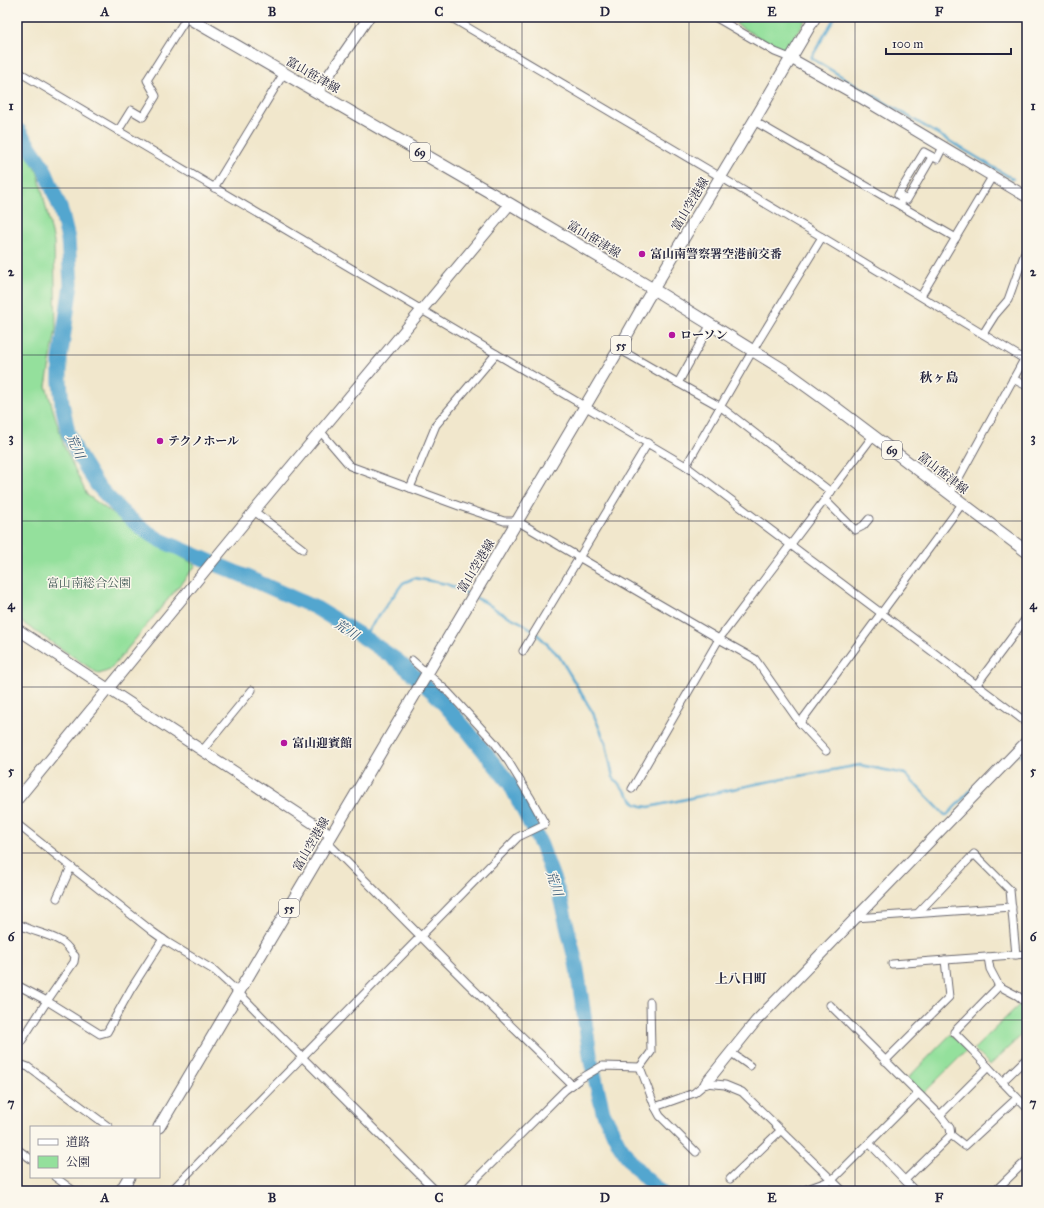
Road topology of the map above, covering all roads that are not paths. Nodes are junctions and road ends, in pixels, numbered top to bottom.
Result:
1 (20, 17) edge
2 (187, 17) edge
3 (369, 17) edge
4 (450, 17) edge
5 (716, 17) edge
6 (815, 17) edge
7 (17, 20) edge
8 (790, 58) junction
9 (17, 70) edge
10 (284, 73) junction
11 (317, 92) junction
12 (754, 121) junction
13 (118, 131) junction
14 (944, 148) junction
15 (992, 177) junction
16 (721, 178) junction
17 (214, 188) junction
18 (1027, 197) edge
19 (901, 201) junction
20 (510, 204) junction
21 (822, 237) junction
22 (956, 238) junction
23 (1027, 247) edge
24 (653, 289) junction
25 (921, 296) junction
26 (422, 311) junction
27 (711, 324) junction
28 (983, 334) junction
29 (619, 349) junction
30 (754, 350) junction
31 (496, 354) junction
32 (1026, 356) edge
33 (1013, 379) junction
34 (678, 383) junction
35 (1027, 386) edge
36 (585, 407) junction
37 (721, 407) junction
38 (321, 432) junction
39 (873, 436) junction
40 (648, 443) junction
41 (686, 466) junction
42 (410, 488) junction
43 (832, 492) junction
44 (950, 494) junction
45 (825, 500) junction
46 (962, 504) junction
47 (254, 511) junction
48 (869, 519) dead end
49 (517, 521) junction
50 (792, 545) junction
51 (302, 549) dead end
52 (1027, 552) edge
53 (580, 557) junction
54 (882, 613) junction
55 (1027, 617) edge
56 (17, 630) edge
57 (719, 639) junction
58 (523, 651) dead end
59 (412, 660) dead end
60 (428, 673) junction
61 (977, 684) junction
62 (108, 689) junction
63 (252, 690) dead end
64 (800, 723) junction
65 (1027, 723) edge
66 (1027, 741) edge
67 (202, 751) junction
68 (826, 751) dead end
69 (632, 789) dead end
70 (17, 800) edge
71 (17, 824) edge
72 (329, 839) junction
73 (70, 867) junction
74 (56, 898) dead end
75 (1012, 907) junction
76 (918, 913) junction
77 (855, 918) junction
78 (17, 922) edge
79 (422, 936) junction
80 (162, 939) junction
81 (1027, 954) edge
82 (1016, 955) junction
83 (988, 957) junction
84 (945, 960) junction
85 (892, 964) dead end
86 (17, 985) edge
87 (999, 986) junction
88 (238, 992) junction
89 (47, 1001) junction
90 (650, 1002) dead end
91 (1027, 1004) edge
92 (830, 1005) dead end
93 (17, 1048) edge
94 (730, 1052) junction
95 (302, 1057) junction
96 (1027, 1058) edge
97 (885, 1060) junction
98 (17, 1063) edge
99 (750, 1066) dead end
100 (640, 1067) junction
101 (988, 1067) junction
102 (1002, 1082) junction
103 (706, 1083) junction
104 (572, 1085) junction
105 (918, 1094) junction
106 (1017, 1098) junction
107 (655, 1107) junction
108 (1027, 1108) edge
109 (940, 1116) junction
110 (108, 1126) edge
111 (160, 1126) edge
112 (781, 1130) junction
113 (951, 1135) junction
114 (869, 1143) junction
115 (17, 1149) edge
116 (696, 1152) dead end
117 (30, 1158) edge
118 (1027, 1160) edge
119 (56, 1178) edge
120 (128, 1178) edge
121 (730, 1179) dead end
122 (832, 1180) junction
123 (904, 1180) junction
124 (74, 1191) edge
125 (121, 1191) edge
126 (171, 1191) edge
127 (436, 1191) edge
128 (464, 1191) edge
129 (802, 1191) edge
130 (843, 1191) edge
131 (915, 1191) edge
132 (995, 1191) edge

1 - 7 street
2 - 10 main road, 富山笹津線 / 69
2 - 13 street
3 - 11 street
4 - 16 street
5 - 8 street
6 - 8 main road, 富山空港線 / 55
8 - 12 main road, 富山空港線 / 55
8 - 14 street
9 - 13 street
10 - 11 main road, 富山笹津線 / 69
10 - 17 street
11 - 20 main road, 富山笹津線 / 69
12 - 16 main road, 富山空港線 / 55
12 - 19 street
13 - 17 street
14 - 15 street
14 - 19 street
15 - 18 street
15 - 22 street
16 - 21 street
16 - 24 main road, 富山空港線 / 55
17 - 26 street
19 - 22 street
20 - 24 main road, 富山笹津線 / 69
20 - 26 street
21 - 25 street
21 - 30 street
22 - 25 street
23 - 28 street
24 - 27 main road, 富山笹津線 / 69
24 - 29 main road, 富山空港線 / 55
25 - 28 street
26 - 31 street
26 - 38 street
27 - 30 main road, 富山笹津線 / 69
27 - 34 street
28 - 32 street
29 - 34 street
29 - 36 main road, 富山空港線 / 55
30 - 37 street
30 - 39 main road, 富山笹津線 / 69
31 - 36 street
31 - 42 street
32 - 33 street
33 - 35 street
33 - 44 street
34 - 37 street
36 - 40 street
36 - 49 main road, 富山空港線 / 55
37 - 41 street
37 - 43 street
38 - 42 street
38 - 47 street
39 - 43 street
39 - 44 main road, 富山笹津線 / 69
40 - 41 street
40 - 53 street
41 - 50 street
42 - 49 street
43 - 45 street
44 - 46 main road, 富山笹津線 / 69
45 - 48 street
45 - 50 street
46 - 52 main road, 富山笹津線 / 69
46 - 54 street
47 - 51 street
47 - 62 street
49 - 53 street
49 - 60 main road, 富山空港線 / 55
50 - 54 street
50 - 57 street
53 - 57 street
53 - 58 street
54 - 61 street
54 - 64 street
55 - 61 street
56 - 62 street
57 - 64 street
57 - 69 street
59 - 60 street
60 - 72 main road, 富山空港線 / 55
60 - 79 street
61 - 65 street
62 - 67 street
62 - 70 street
63 - 67 street
64 - 68 street
66 - 77 street
67 - 72 street
71 - 73 street
72 - 79 street
72 - 88 main road, 富山空港線 / 55
73 - 74 street
73 - 80 street
75 - 76 street
75 - 76 street
75 - 82 street
76 - 77 street
77 - 94 street
78 - 89 street
79 - 95 street
79 - 104 street
80 - 88 street
80 - 89 street
81 - 82 street
82 - 83 street
83 - 84 street
83 - 87 street
84 - 85 street
84 - 97 street
86 - 89 street
87 - 91 street
87 - 101 street
88 - 95 street
88 - 111 main road, 富山空港線 / 55
89 - 93 street
90 - 100 street
92 - 97 street
94 - 99 street
94 - 103 street
95 - 126 street
95 - 127 street
96 - 102 street
97 - 105 street
98 - 110 street
100 - 104 street
100 - 107 street
101 - 102 street
101 - 109 street
102 - 106 street
103 - 107 street
103 - 112 street
104 - 128 street
105 - 109 street
105 - 114 street
106 - 108 street
106 - 113 street
107 - 116 street
109 - 113 street
112 - 121 street
112 - 122 street
113 - 123 street
114 - 122 street
114 - 123 street
115 - 117 street
118 - 132 street
119 - 124 street
120 - 125 main road
122 - 129 street
122 - 130 street
123 - 131 street

